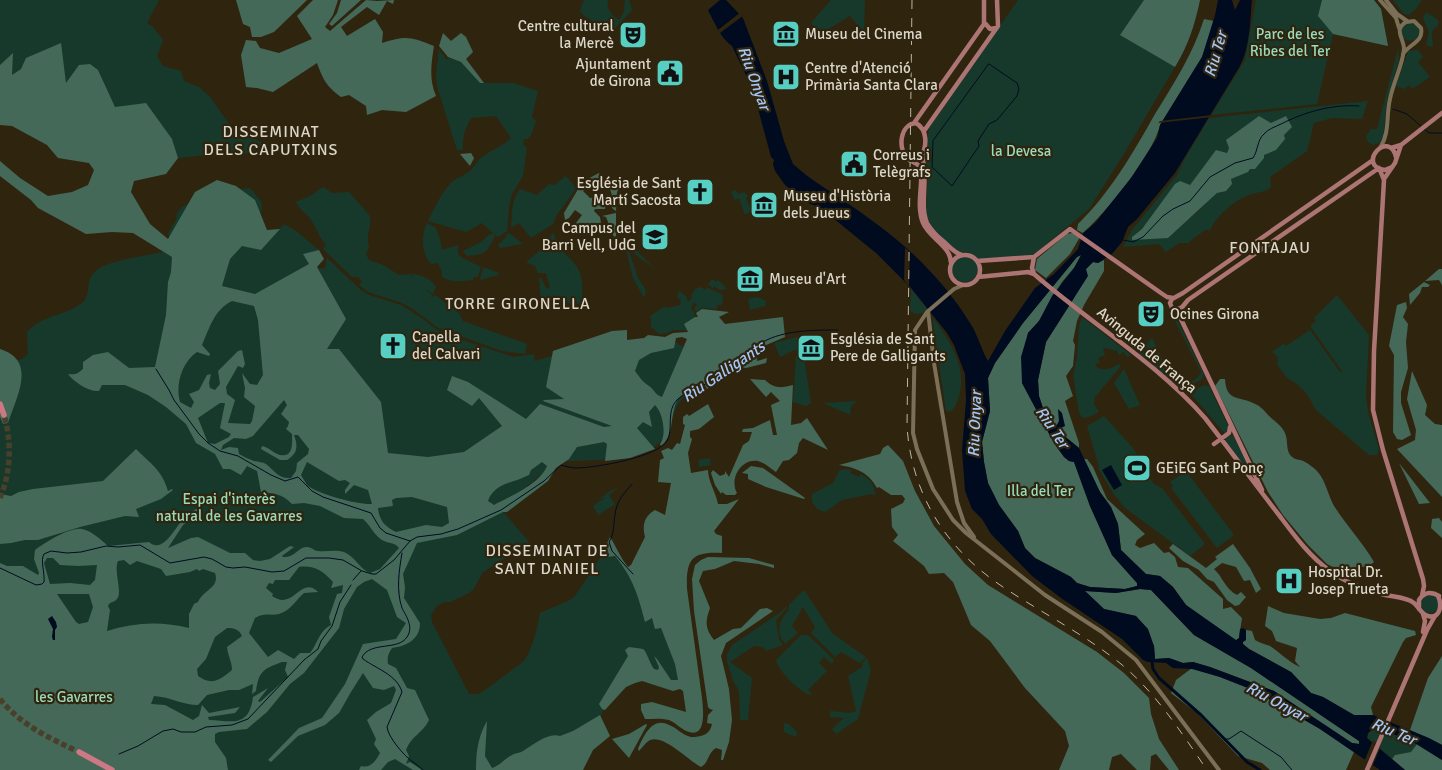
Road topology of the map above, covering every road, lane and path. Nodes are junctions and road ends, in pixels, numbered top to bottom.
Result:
1 (984, 0) edge
2 (997, 0) edge
3 (1380, 0) edge
4 (1386, 0) edge
5 (1407, 21) junction
6 (984, 22) junction
7 (997, 26) junction
8 (1399, 28) junction
9 (1402, 40) junction
10 (1412, 44) junction
11 (1403, 54) junction
12 (1442, 113) edge
13 (914, 123) junction
14 (924, 130) junction
15 (1386, 136) junction
16 (1401, 145) junction
17 (1380, 148) junction
18 (1390, 148) junction
19 (922, 156) junction
20 (1396, 158) junction
21 (1373, 160) junction
22 (913, 161) junction
23 (1392, 167) junction
24 (1379, 168) junction
25 (1384, 180) junction
26 (962, 255) junction
27 (1034, 257) junction
28 (977, 261) junction
29 (951, 263) junction
30 (1036, 276) junction
31 (978, 277) junction
32 (955, 281) junction
33 (963, 284) junction
34 (953, 290) junction
35 (1174, 297) junction
36 (1182, 307) junction
37 (929, 311) junction
38 (0, 404) edge
39 (4, 415) dead end
40 (1229, 424) junction
41 (1214, 431) junction
42 (1228, 435) junction
43 (1221, 440) junction
44 (1267, 500) junction
45 (977, 540) junction
46 (1423, 579) junction
47 (1438, 596) edge
48 (1421, 597) junction
49 (1404, 599) junction
50 (1420, 609) junction
51 (1423, 614) junction
52 (1438, 614) edge
53 (1422, 637) junction
54 (79, 752) tunnel mouth
55 (112, 770) edge
56 (1219, 770) edge
57 (1366, 770) edge

1 - 6 main road
2 - 7 main road
3 - 8 street
4 - 5 street
5 - 8 street
5 - 10 street
6 - 7 main road
6 - 13 main road
7 - 14 main road
8 - 9 street
9 - 10 street
9 - 11 street
10 - 11 street
11 - 15 street
12 - 16 main road
13 - 14 main road
13 - 22 main road
14 - 19 main road
15 - 17 street
15 - 18 street
16 - 18 main road
16 - 20 main road
17 - 18 main road
17 - 21 main road
18 - 20 main road
19 - 22 main road
19 - 26 main road
20 - 23 main road
21 - 24 main road
21 - 35 main road
22 - 29 main road
23 - 24 main road
23 - 25 main road
24 - 25 main road
24 - 36 main road
25 - 46 main road
26 - 28 main road
26 - 29 main road
27 - 28 main road
27 - 30 main road
27 - 35 main road
28 - 31 main road
29 - 32 main road
30 - 31 main road
30 - 41 main road, Avinguda de França
31 - 33 main road
32 - 33 main road
32 - 34 street
33 - 34 street
34 - 37 street
35 - 36 main road
35 - 36 main road
36 - 40 main road, Avinguda de França
37 - 45 street
37 - 45 street
38 - 39 highway
40 - 42 main road
40 - 44 main road, Avinguda de França
41 - 42 main road
41 - 43 main road, Avinguda de França
41 - 43 main road
42 - 43 main road
43 - 44 main road, Avinguda de França
44 - 49 main road, Avinguda de França
45 - 56 street
46 - 47 main road
46 - 48 main road
47 - 48 main road
47 - 52 main road
48 - 49 main road, Avinguda de França
48 - 50 main road
49 - 50 main road, Avinguda de França
50 - 51 main road
51 - 52 main road
51 - 53 main road
52 - 53 main road
53 - 57 main road
54 - 55 highway

